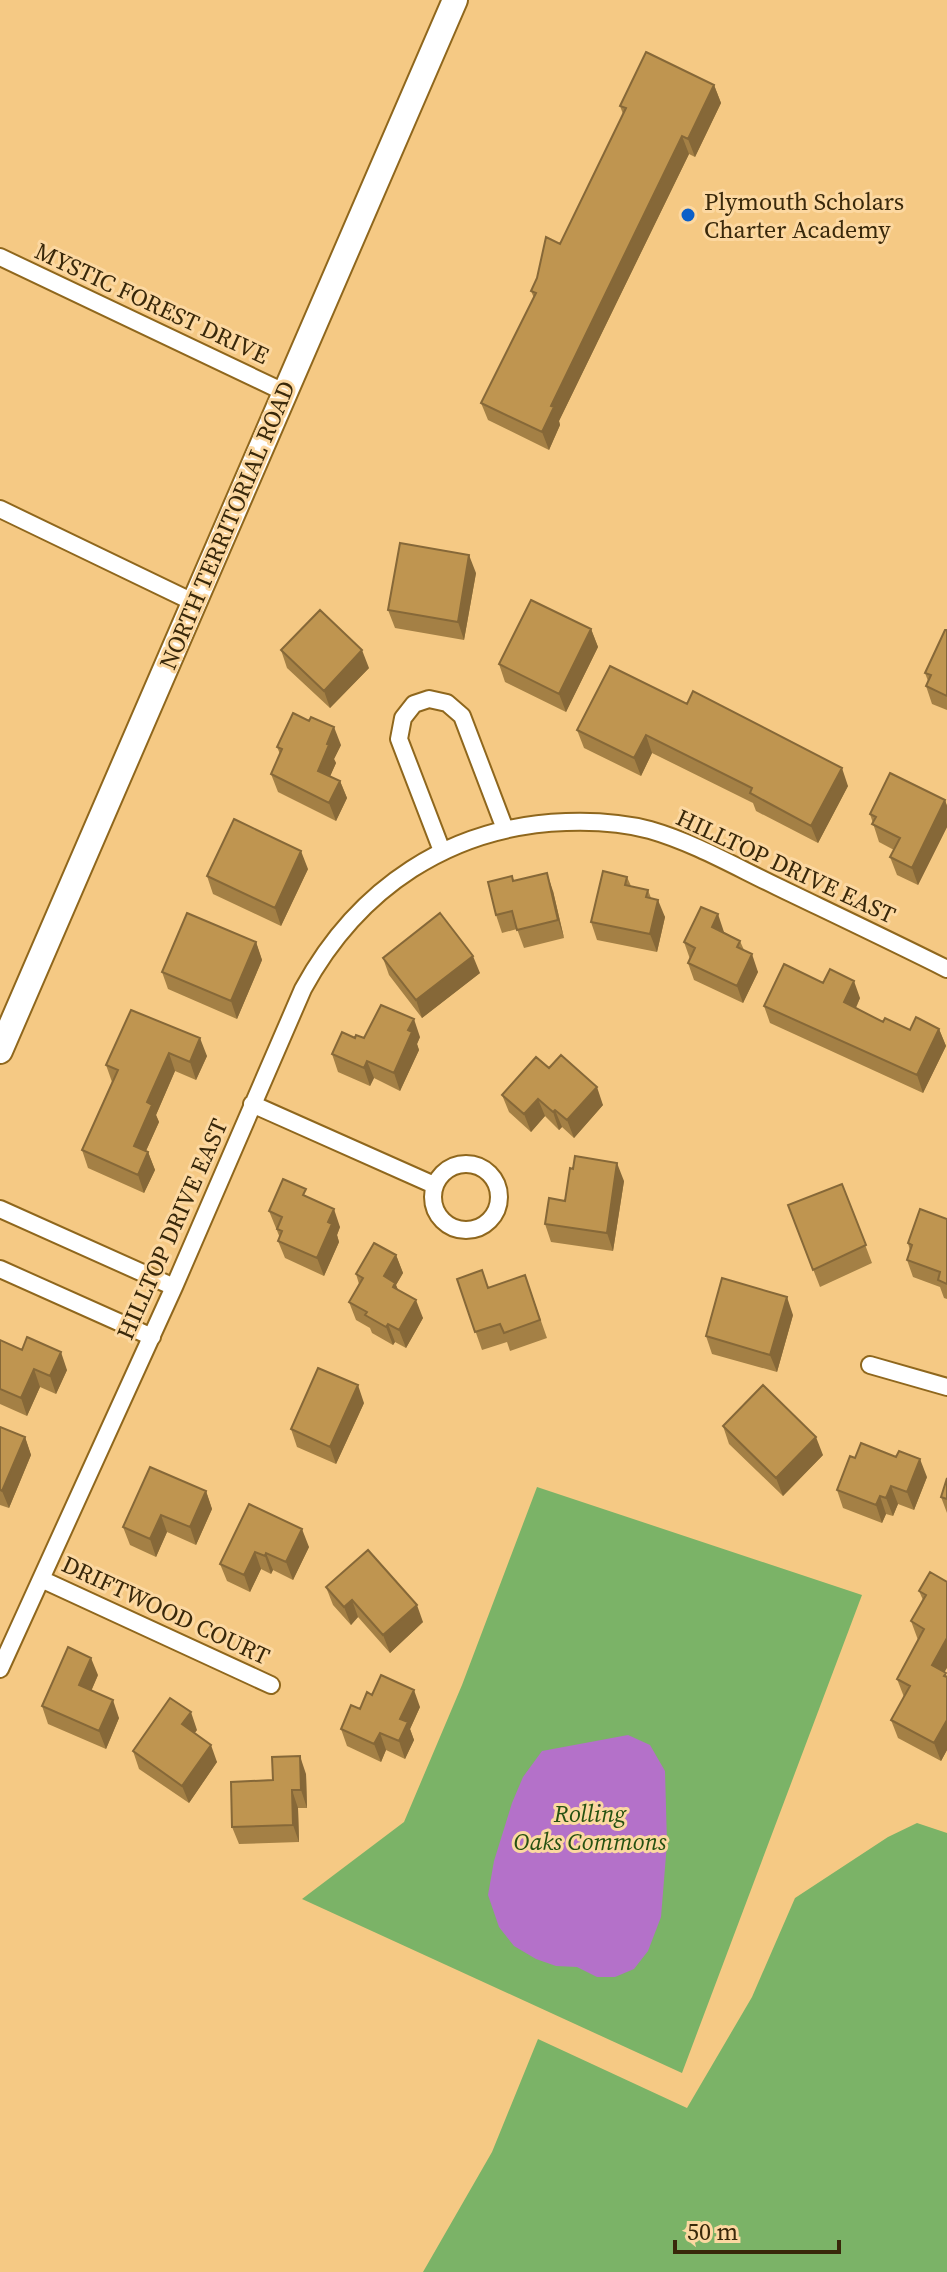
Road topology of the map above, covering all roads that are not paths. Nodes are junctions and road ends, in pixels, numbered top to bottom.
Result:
1 (455, 0) edge
2 (0, 257) edge
3 (284, 392) junction
4 (0, 509) edge
5 (193, 602) junction
6 (505, 829) junction
7 (442, 851) junction
8 (947, 969) edge
9 (0, 1051) edge
10 (252, 1104) junction
11 (434, 1185) junction
12 (0, 1209) edge
13 (0, 1269) edge
14 (174, 1287) junction
15 (152, 1337) junction
16 (870, 1365) dead end
17 (947, 1387) edge
18 (41, 1579) junction
19 (0, 1669) edge
20 (271, 1685) dead end

1 - 3 main road, NORTH TERRITORIAL ROAD
2 - 3 street, MYSTIC FOREST DRIVE
3 - 5 main road, NORTH TERRITORIAL ROAD
4 - 5 street
5 - 9 main road, NORTH TERRITORIAL ROAD
6 - 7 street, HILLTOP DRIVE EAST
6 - 7 street
6 - 8 street, HILLTOP DRIVE EAST
7 - 10 street, HILLTOP DRIVE EAST
10 - 11 street
10 - 14 street, HILLTOP DRIVE EAST
11 - 11 street
12 - 14 street
13 - 15 street
14 - 15 street, HILLTOP DRIVE EAST
15 - 18 street, HILLTOP DRIVE EAST
16 - 17 street
18 - 19 street, HILLTOP DRIVE EAST
18 - 20 street, DRIFTWOOD COURT

